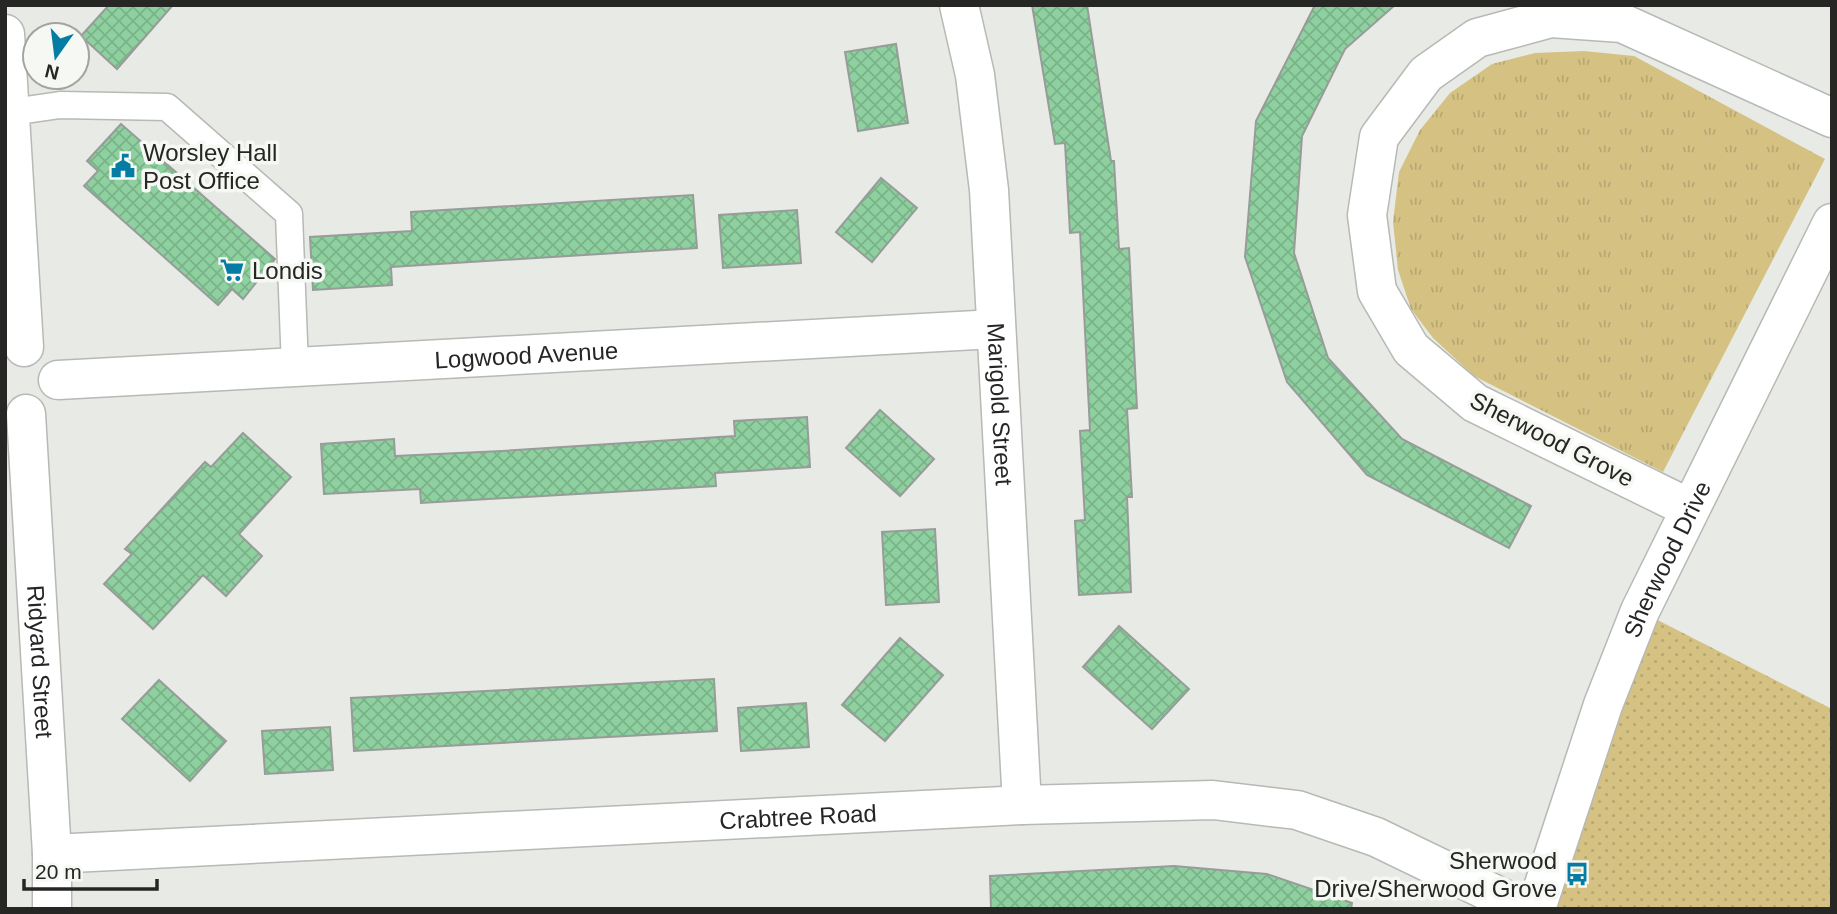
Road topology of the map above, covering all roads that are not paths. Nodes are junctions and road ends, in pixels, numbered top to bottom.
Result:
1 (959, 5) edge
2 (5, 34) edge
3 (7, 113) edge
4 (1832, 118) edge
5 (1832, 223) edge
6 (995, 329) junction
7 (15, 350) edge
8 (295, 367) junction
9 (58, 380) junction
10 (16, 410) edge
11 (1689, 508) junction
12 (1022, 805) junction
13 (52, 853) junction
14 (52, 909) edge
15 (1525, 909) edge
16 (1536, 909) edge

1 - 6 street, Marigold Street
2 - 3 street
3 - 7 street
3 - 8 lane
4 - 11 street, Sherwood Grove
5 - 11 street, Sherwood Drive
6 - 8 street, Logwood Avenue
6 - 12 street, Marigold Street
7 - 9 street
8 - 9 street, Logwood Avenue
9 - 10 street
10 - 13 street, Ridyard Street
11 - 16 street, Sherwood Drive
12 - 13 street, Crabtree Road
12 - 15 street, Crabtree Road
13 - 14 street, Ridyard Street

